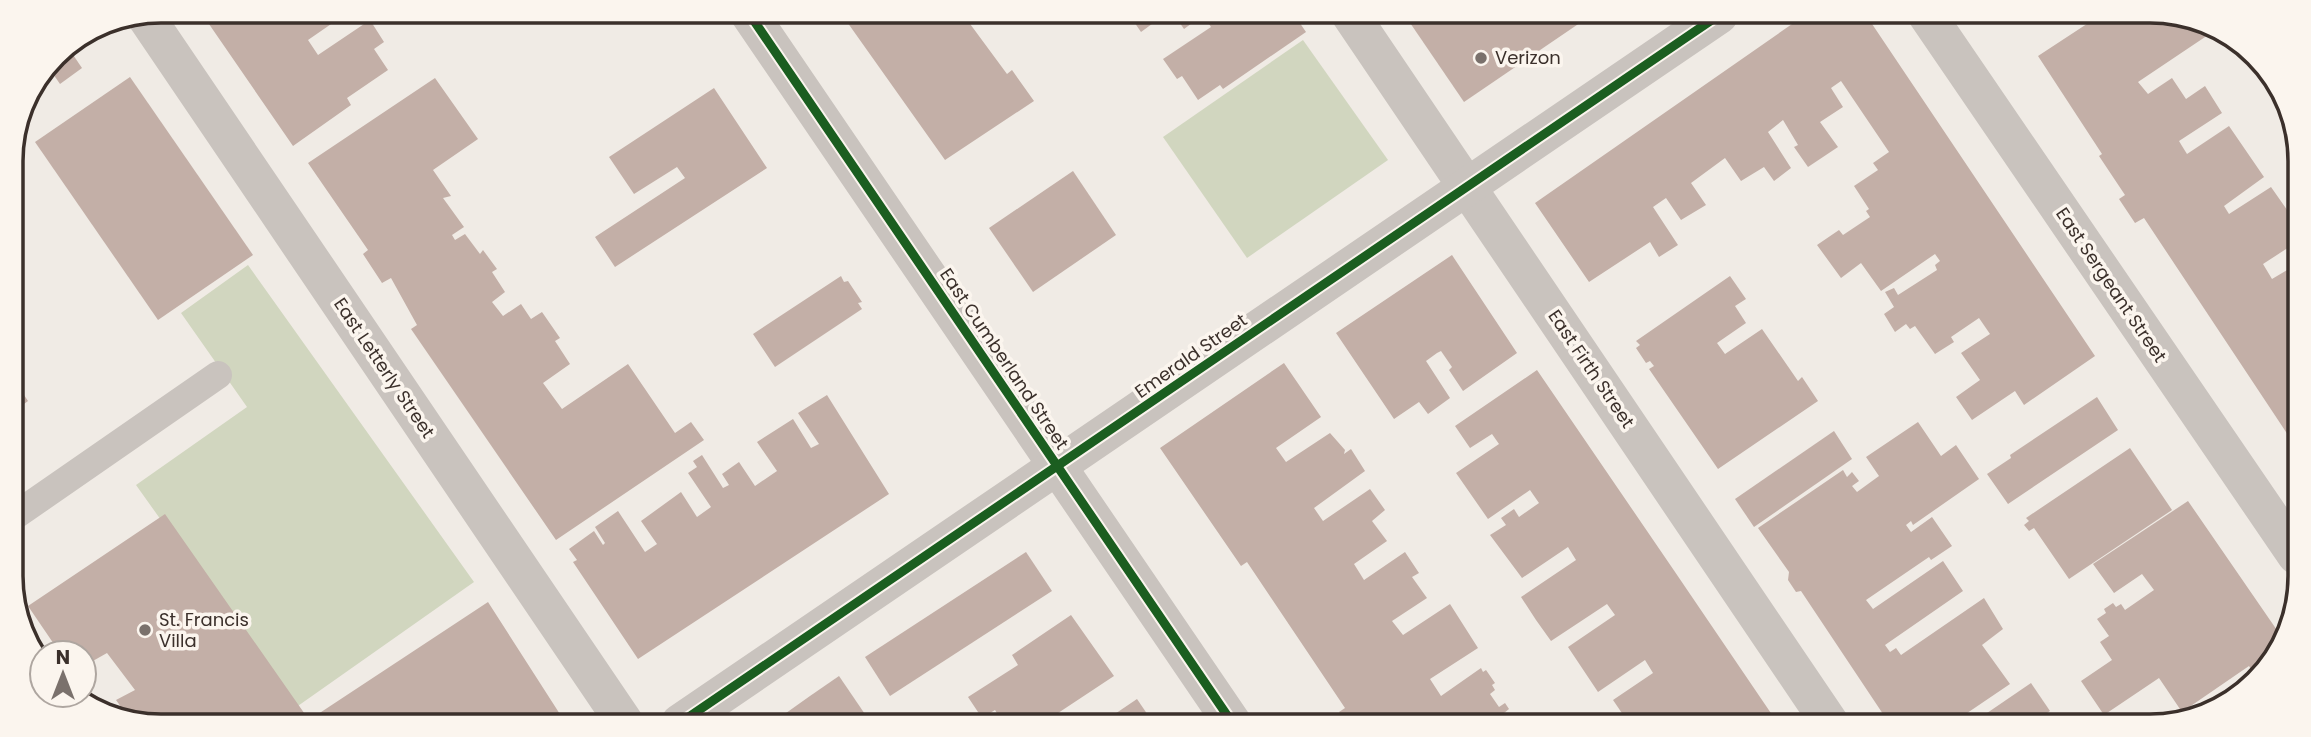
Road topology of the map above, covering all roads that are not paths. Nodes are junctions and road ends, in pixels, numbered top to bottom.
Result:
1 (756, 23) edge
2 (1356, 23) edge
3 (1707, 23) edge
4 (1932, 23) edge
5 (150, 24) edge
6 (1466, 185) junction
7 (218, 374) dead end
8 (1059, 467) junction
9 (23, 510) edge
10 (2288, 543) edge
11 (619, 714) edge
12 (693, 714) edge
13 (1226, 714) edge
14 (1824, 714) edge

1 - 8 street, East Cumberland Street
2 - 6 street, East Firth Street
3 - 6 street, Emerald Street
4 - 10 street, East Sergeant Street
5 - 11 street, East Letterly Street
6 - 8 street, Emerald Street
6 - 14 street, East Firth Street
7 - 9 lane
8 - 12 street, Emerald Street
8 - 13 street, East Cumberland Street

